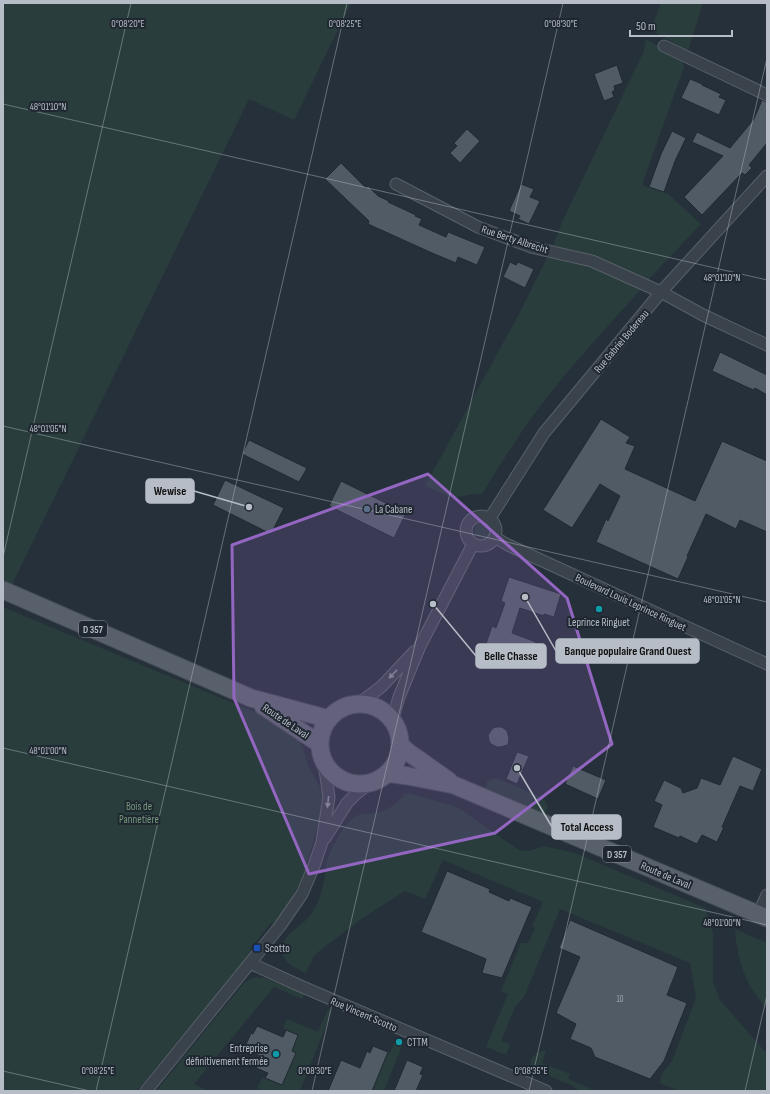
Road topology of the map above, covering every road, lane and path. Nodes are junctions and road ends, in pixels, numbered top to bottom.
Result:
1 (664, 46) dead end
2 (767, 95) edge
3 (767, 176) edge
4 (396, 184) dead end
5 (661, 292) junction
6 (767, 345) edge
7 (490, 518) junction
8 (496, 538) junction
9 (473, 544) junction
10 (3, 590) edge
11 (420, 646) junction
12 (767, 664) edge
13 (251, 698) junction
14 (357, 704) junction
15 (329, 719) junction
16 (392, 721) junction
17 (320, 744) junction
18 (400, 745) junction
19 (324, 763) junction
20 (387, 773) junction
21 (370, 783) junction
22 (454, 785) junction
23 (322, 842) junction
24 (767, 895) edge
25 (763, 916) edge
26 (250, 963) junction
27 (146, 1091) edge
28 (546, 1091) edge

1 - 2 street
3 - 5 street, Rue Gabriel Bodereau
4 - 5 street, Rue Berty Albrecht
5 - 6 street, Rue Berty Albrecht
5 - 7 street, Rue Gabriel Bodereau
7 - 8 street
7 - 9 street
8 - 9 street
8 - 12 street, Boulevard Louis Leprince Ringuet
9 - 11 street
10 - 13 main road, Route de Laval / D 357
11 -> 14 street
11 - 16 street
13 - 15 main road, Route de Laval / D 357
13 - 17 main road, Route de Laval / D 357
14 - 15 main road
14 - 16 main road
15 - 17 main road
16 - 18 main road
17 - 19 main road
18 - 20 main road
18 - 22 main road, Route de Laval / D 357
19 - 21 main road
19 -> 23 street
20 - 21 main road
20 - 22 main road, Route de Laval / D 357
21 - 23 street
22 - 25 main road, Route de Laval / D 357
23 - 26 street
24 - 25 street
26 - 27 street
26 - 28 street, Rue Vincent Scotto

